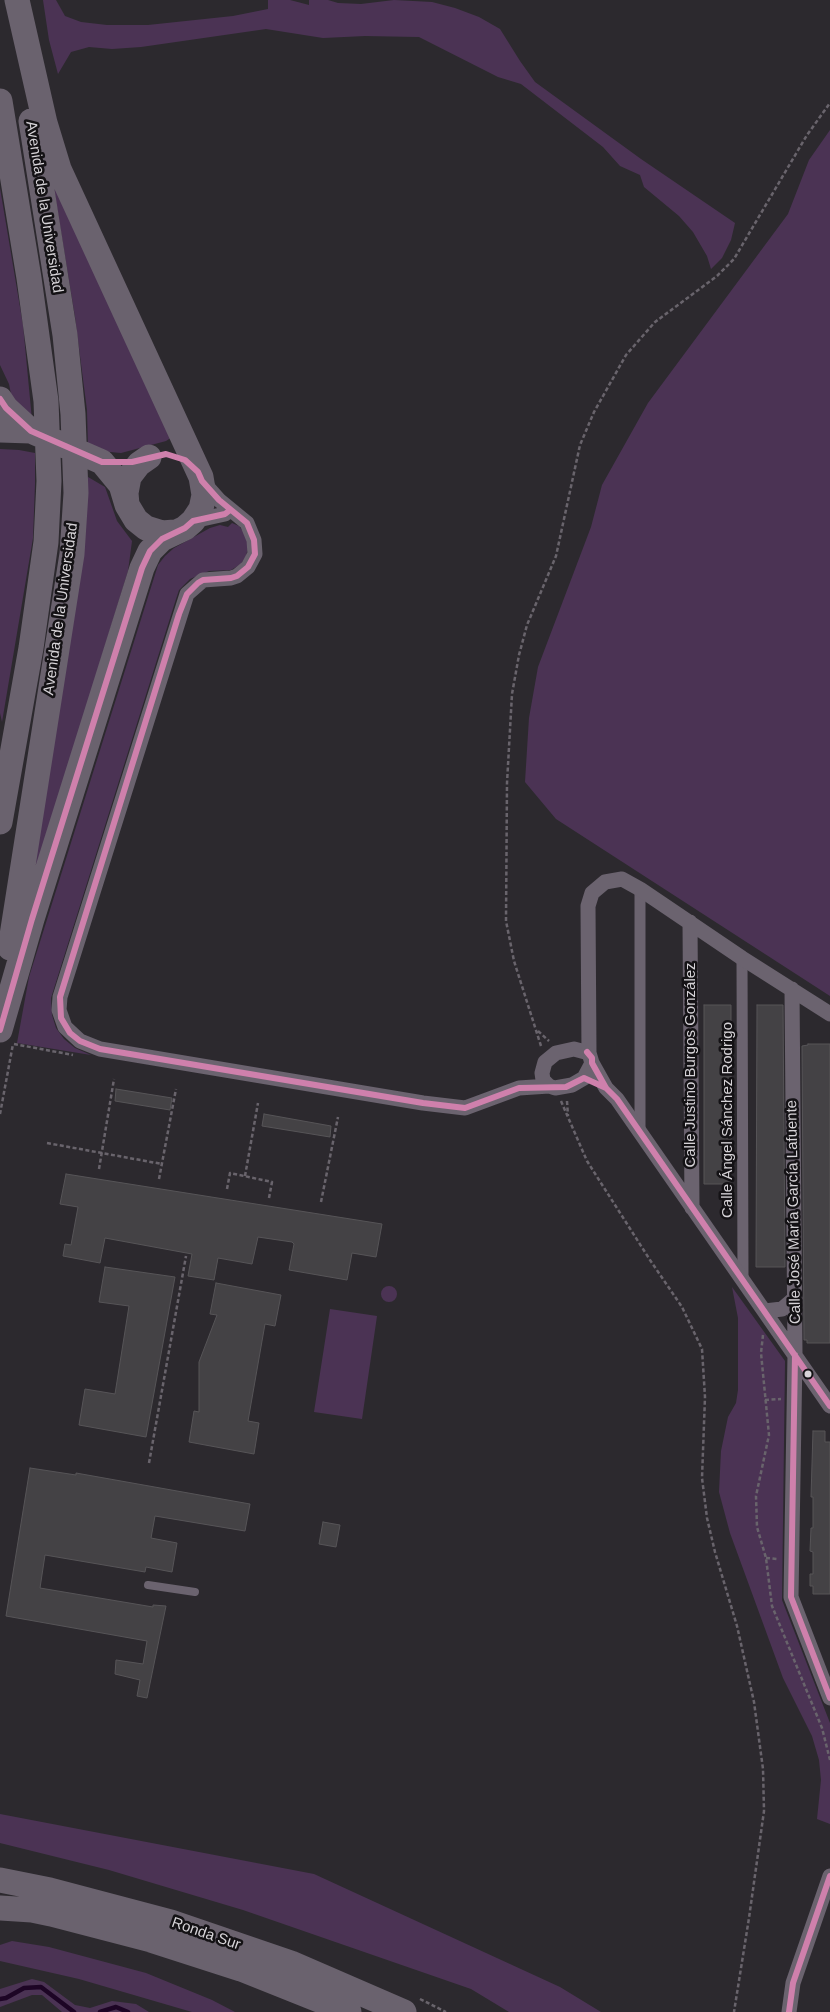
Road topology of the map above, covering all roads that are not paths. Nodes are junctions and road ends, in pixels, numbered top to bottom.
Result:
1 (11, 0) edge
2 (17, 0) edge
3 (0, 101) edge
4 (0, 399) edge
5 (0, 430) edge
6 (31, 431) junction
7 (149, 457) junction
8 (102, 462) junction
9 (200, 477) junction
10 (127, 505) junction
11 (230, 510) junction
12 (184, 526) junction
13 (0, 822) edge
14 (640, 889) junction
15 (690, 922) junction
16 (742, 958) junction
17 (792, 989) junction
18 (0, 1009) edge
19 (830, 1014) edge
20 (589, 1027) junction
21 (6, 1037) edge
22 (574, 1049) junction
23 (591, 1058) junction
24 (544, 1066) junction
25 (584, 1078) junction
26 (557, 1087) junction
27 (519, 1088) junction
28 (606, 1088) junction
29 (640, 1133) junction
30 (692, 1208) junction
31 (743, 1282) junction
32 (795, 1298) junction
33 (765, 1311) junction
34 (795, 1355) junction
35 (830, 1406) edge
36 (148, 1585) dead end
37 (195, 1592) dead end
38 (830, 1698) edge
39 (830, 1876) edge
40 (0, 1880) edge
41 (830, 1898) edge
42 (0, 1908) edge
43 (824, 1909) edge
44 (349, 2012) edge
45 (404, 2012) edge
46 (789, 2012) edge

1 - 18 highway, Avenida de la Universidad
2 - 9 highway
3 - 13 highway, Avenida de la Universidad
4 - 6 highway
5 - 6 highway
6 - 8 highway
7 - 8 highway
7 - 9 highway
7 - 10 highway
8 - 10 highway
9 - 11 street
9 - 12 highway
10 - 12 highway
11 - 12 street
11 - 27 street
12 - 21 highway
14 - 15 street
14 - 20 street
14 - 29 street
15 - 16 street
15 - 30 street, Calle Justino Burgos González
16 - 17 street
16 - 31 street, Calle Ángel Sánchez Rodrigo
17 - 19 street
17 - 32 street, Calle José María García Lafuente
20 - 22 street
20 - 23 street
22 - 23 street
22 - 24 street
23 - 25 street
23 - 28 street
24 - 26 street
24 - 27 street
25 - 26 street
25 - 28 street
26 - 27 street
28 - 29 street
29 - 30 street
30 - 31 street
31 - 33 street
32 - 33 street
32 - 34 street, Calle José María García Lafuente
33 - 34 street
34 - 35 street
34 - 38 street, Calle José María García Lafuente
36 - 37 lane
39 - 43 street
40 - 45 highway, Ronda Sur
41 - 43 street
42 - 44 highway, Ronda Sur
43 - 46 street

